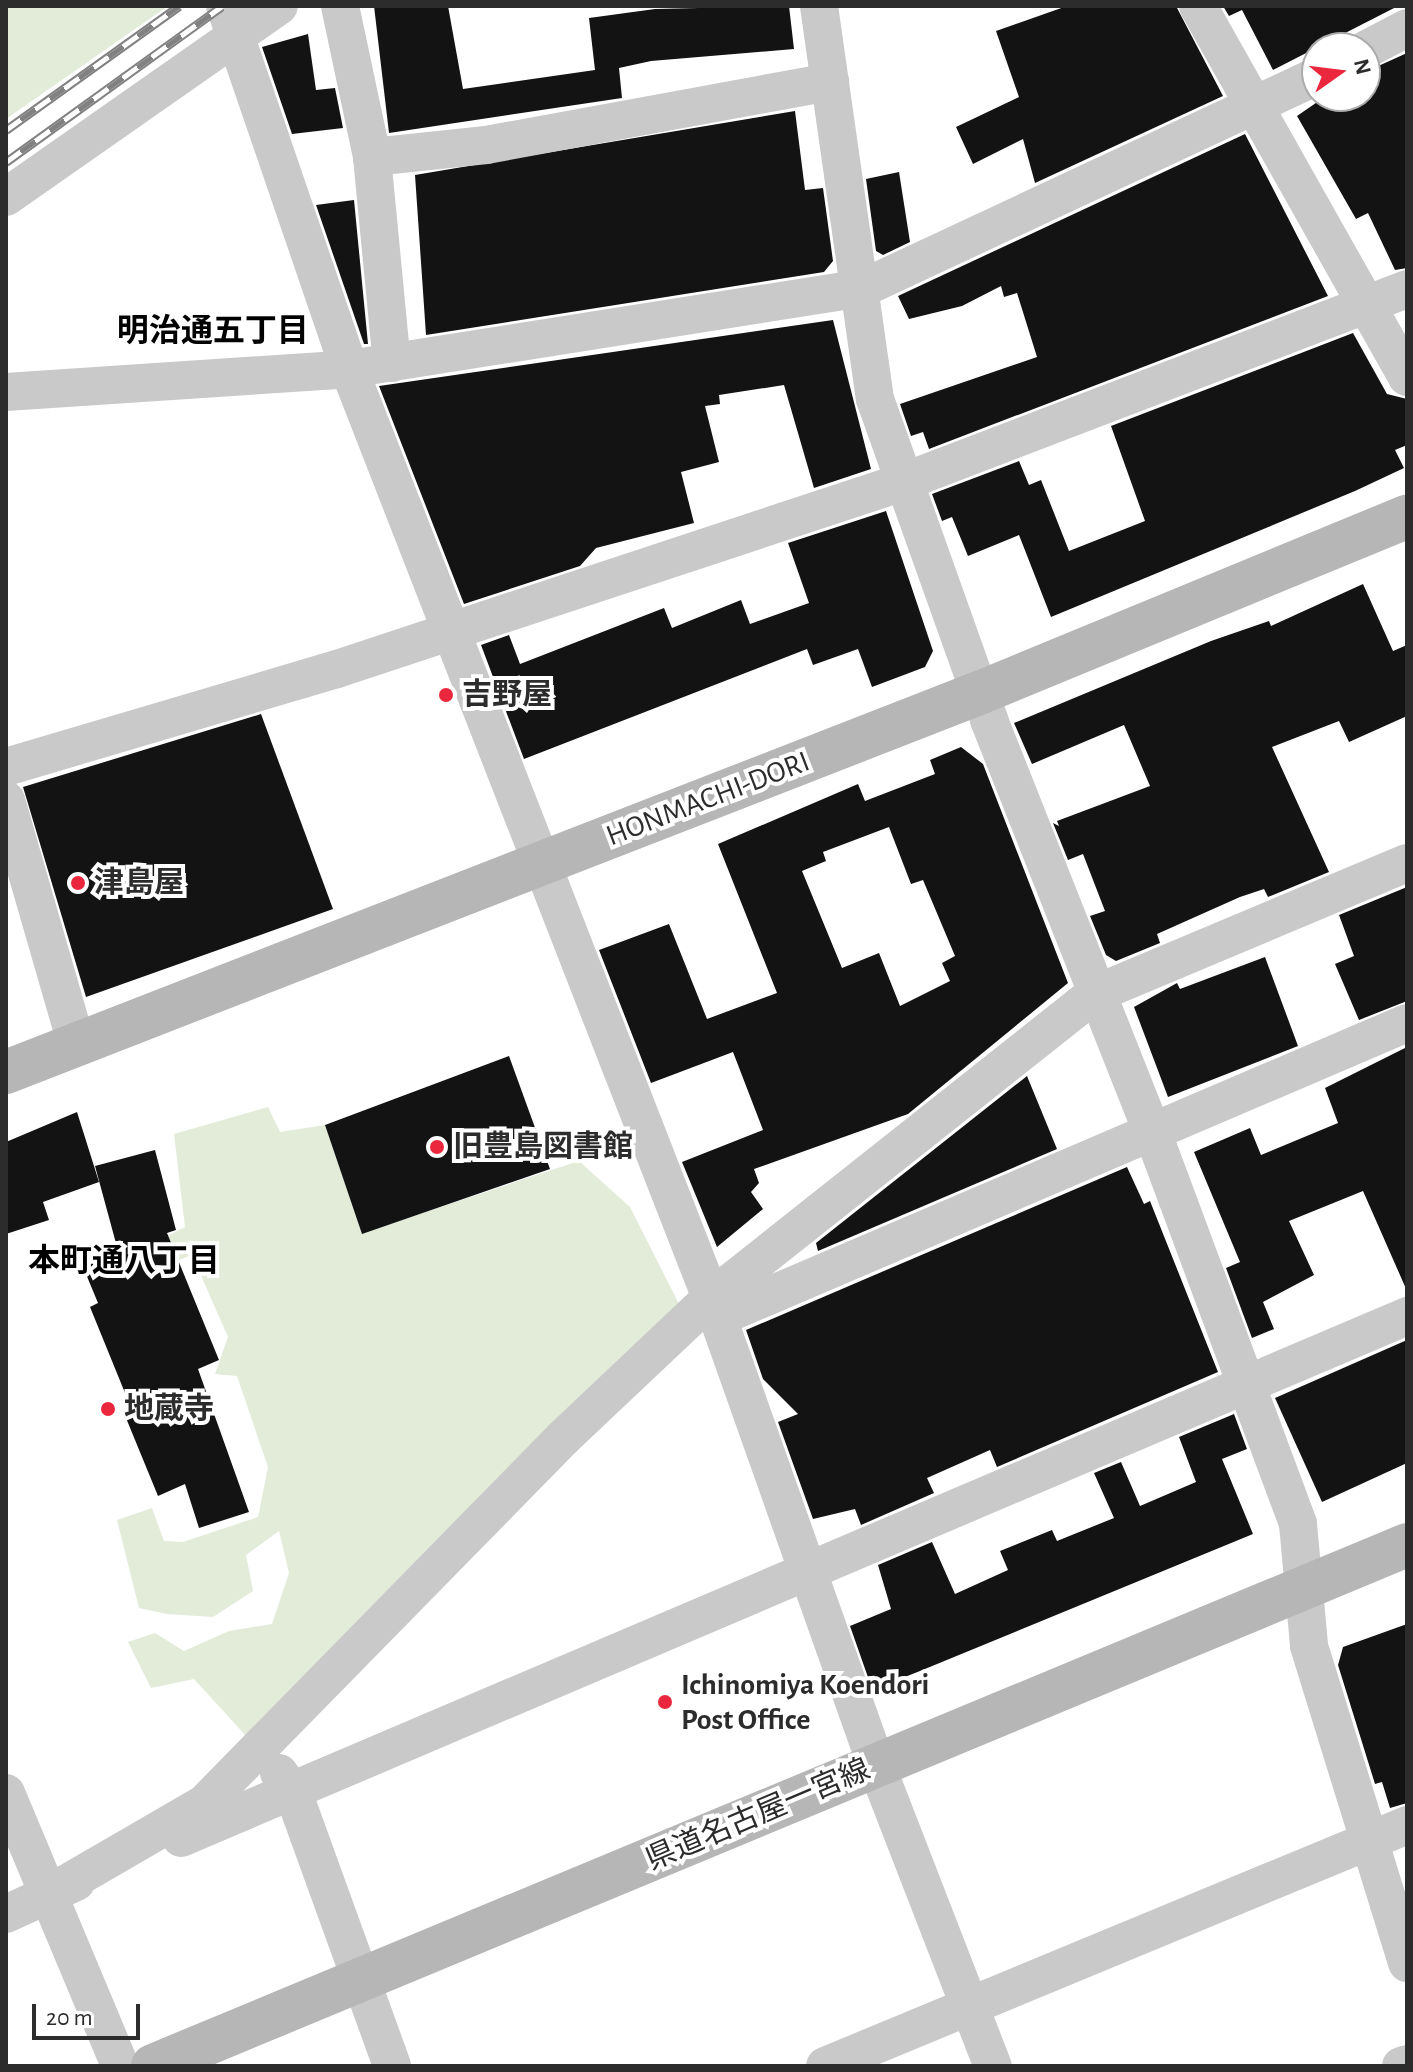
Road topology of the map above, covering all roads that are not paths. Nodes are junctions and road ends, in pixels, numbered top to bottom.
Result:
1 (279, 6) edge
2 (340, 6) edge
3 (819, 6) edge
4 (1198, 6) edge
5 (229, 22) edge
6 (1407, 28) edge
7 (1381, 42) edge
8 (830, 82) junction
9 (1301, 84) edge
10 (1255, 108) junction
11 (372, 157) junction
12 (6, 197) edge
13 (863, 288) junction
14 (1407, 289) edge
15 (1367, 306) junction
16 (392, 363) junction
17 (349, 369) junction
18 (1407, 377) edge
19 (6, 392) edge
20 (903, 482) junction
21 (1407, 517) edge
22 (452, 629) junction
23 (979, 693) junction
24 (6, 767) edge
25 (6, 800) edge
26 (1407, 863) edge
27 (538, 865) junction
28 (1095, 994) junction
29 (1407, 1023) edge
30 (76, 1043) junction
31 (6, 1072) edge
32 (1152, 1131) junction
33 (714, 1308) junction
34 (1407, 1316) edge
35 (1247, 1386) junction
36 (1407, 1545) edge
37 (810, 1574) junction
38 (1303, 1590) junction
39 (261, 1748) junction
40 (876, 1765) junction
41 (293, 1792) junction
42 (6, 1793) edge
43 (1407, 1825) edge
44 (1366, 1837) junction
45 (52, 1892) junction
46 (6, 1914) edge
47 (1407, 1963) edge
48 (361, 1981) junction
49 (970, 2005) junction
50 (1407, 2064) edge
51 (120, 2066) edge
52 (153, 2066) edge
53 (392, 2066) edge
54 (825, 2066) edge
55 (993, 2066) edge
56 (1401, 2066) edge

1 - 5 street
2 - 11 street
3 - 8 street
4 - 10 street
5 - 12 street
5 - 17 street
6 - 7 street
8 - 11 street
8 - 13 street
9 - 10 street
10 - 13 street
10 - 15 street
11 - 16 street
13 - 16 street
13 - 20 street
14 - 15 street
15 - 18 street
15 - 20 street
16 - 17 street
17 - 19 street
17 - 22 street
20 - 22 street
20 - 23 street
21 - 23 street, HONMACHI-DORI
22 - 24 street
22 - 27 street
23 - 27 street, HONMACHI-DORI
23 - 28 street
25 - 30 street
26 - 28 street
27 - 30 street, HONMACHI-DORI
27 - 33 street
28 - 32 street
28 - 33 street
29 - 32 street
30 - 31 street, HONMACHI-DORI
32 - 33 street
32 - 35 street
33 - 37 street
33 - 39 street
34 - 35 street
35 - 37 street
35 - 38 street
36 - 38 street, 県道名古屋一宮線
37 - 40 street
37 - 41 street
38 - 40 street, 県道名古屋一宮線
38 - 44 street
39 - 41 street
39 - 45 street
40 - 48 street, 県道名古屋一宮線
40 - 49 street
41 - 45 street
41 - 48 street
42 - 45 street
43 - 44 street
44 - 47 street
44 - 49 street
45 - 46 street
45 - 51 street
48 - 52 street, 県道名古屋一宮線
48 - 53 street
49 - 54 street
49 - 55 street
50 - 56 street

